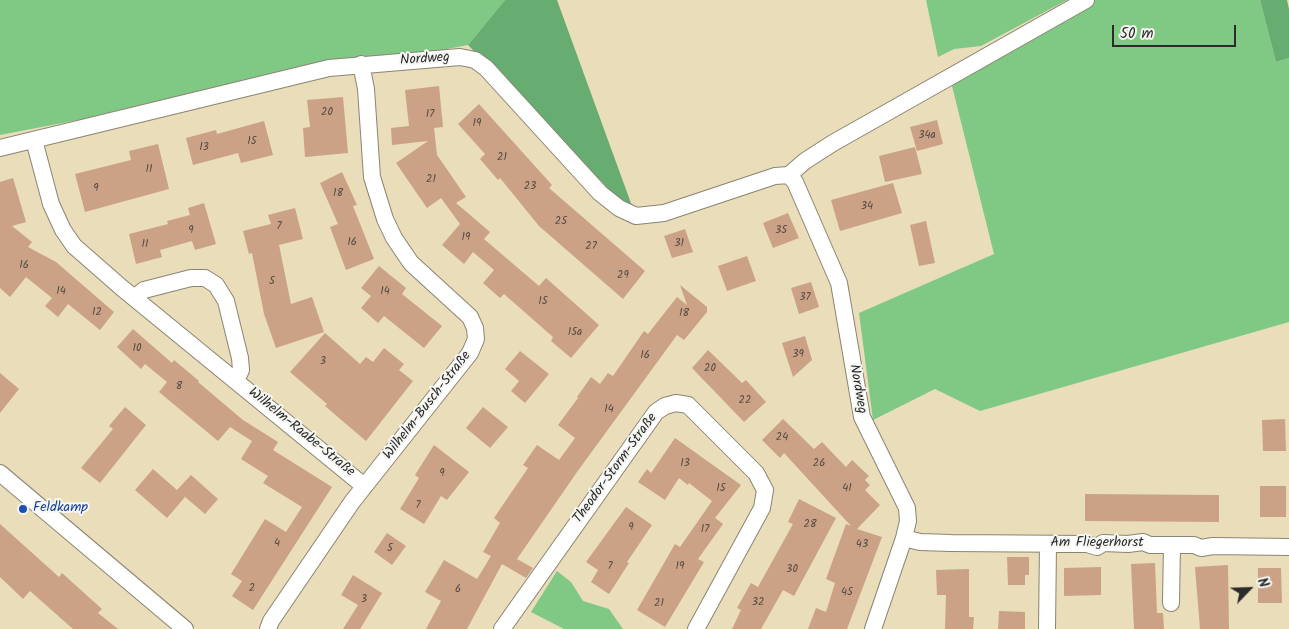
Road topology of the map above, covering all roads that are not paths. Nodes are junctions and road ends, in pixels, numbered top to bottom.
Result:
1 (1086, 0) edge
2 (361, 64) junction
3 (34, 140) junction
4 (0, 148) edge
5 (789, 175) junction
6 (134, 298) junction
7 (236, 381) junction
8 (0, 473) edge
9 (364, 486) junction
10 (904, 538) junction
11 (1048, 544) junction
12 (1172, 546) junction
13 (1289, 547) edge
14 (1171, 603) dead end
15 (183, 628) edge
16 (268, 629) edge
17 (502, 629) edge
18 (696, 629) edge
19 (873, 629) edge
20 (1047, 629) edge

1 - 5 street
2 - 3 street, Nordweg
2 - 5 street, Nordweg
2 - 9 street, Wilhelm-Busch-Straße
3 - 4 street, Nordweg
3 - 6 street, Wilhelm-Raabe-Straße
5 - 10 street, Nordweg
6 - 7 street, Wilhelm-Raabe-Straße
6 - 7 street, Wilhelm-Raabe-Straße
7 - 9 street, Wilhelm-Raabe-Straße
8 - 15 street
9 - 16 street, Wilhelm-Busch-Straße
10 - 11 street, Am Fliegerhorst
10 - 19 street, Nordweg
11 - 12 street, Am Fliegerhorst
11 - 20 street
12 - 13 street, Am Fliegerhorst
12 - 14 street
17 - 18 street, Theodor-Storm-Straße

